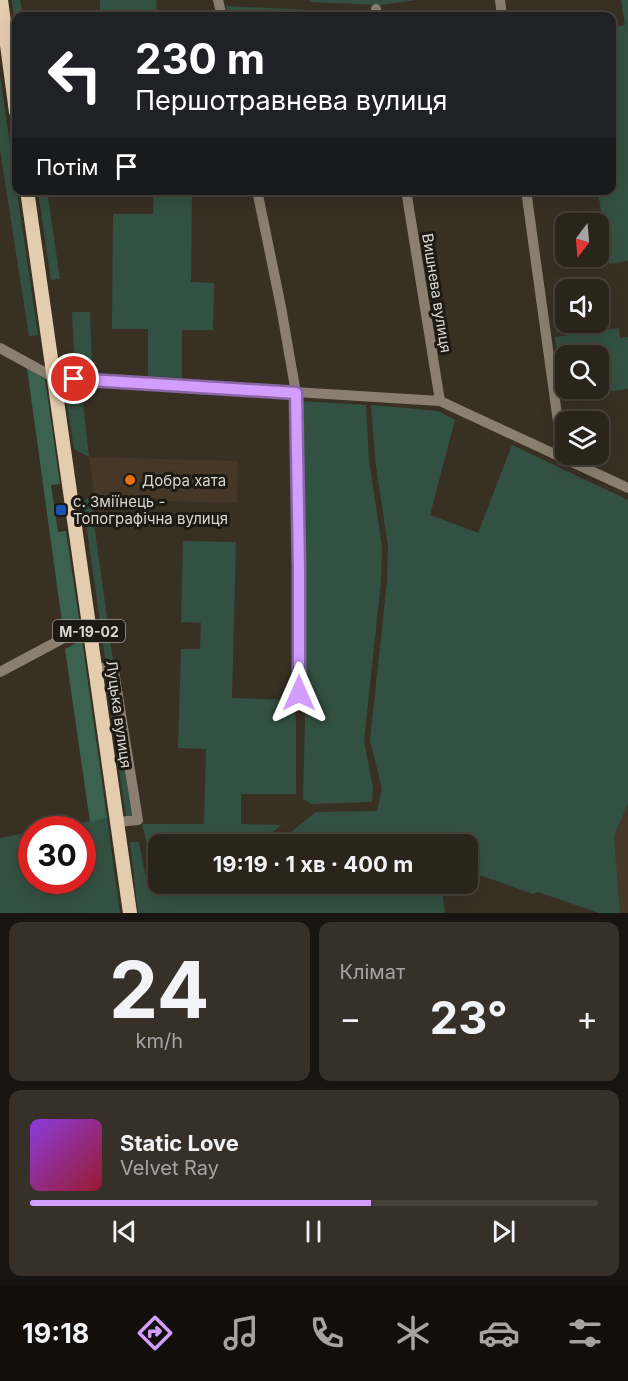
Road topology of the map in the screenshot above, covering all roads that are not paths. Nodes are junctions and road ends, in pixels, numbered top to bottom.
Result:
1 (1, 0) edge
2 (12, 82) edge
3 (28, 195) edge
4 (258, 195) edge
5 (407, 195) edge
6 (527, 195) edge
7 (0, 348) edge
8 (53, 377) junction
9 (296, 393) junction
10 (440, 401) junction
11 (557, 411) edge
12 (555, 454) edge
13 (578, 465) edge
14 (628, 488) edge
15 (88, 625) junction
16 (96, 666) junction
17 (0, 672) edge
18 (299, 693) dead end
19 (118, 822) junction
20 (130, 913) edge

1 - 2 main road
3 - 8 main road, Луцька вулиця / М-19-02
4 - 9 street
5 - 10 street, Вишнева вулиця
6 - 11 street
7 - 8 street
8 - 9 street
8 - 15 main road, Луцька вулиця / М-19-02
9 - 10 street
9 - 18 street
10 - 12 street
13 - 14 street
15 - 16 main road, Луцька вулиця / М-19-02
15 - 17 street
16 - 19 main road, Луцька вулиця / М-19-02
16 - 19 street
19 - 20 main road, Луцька вулиця / М-19-02

